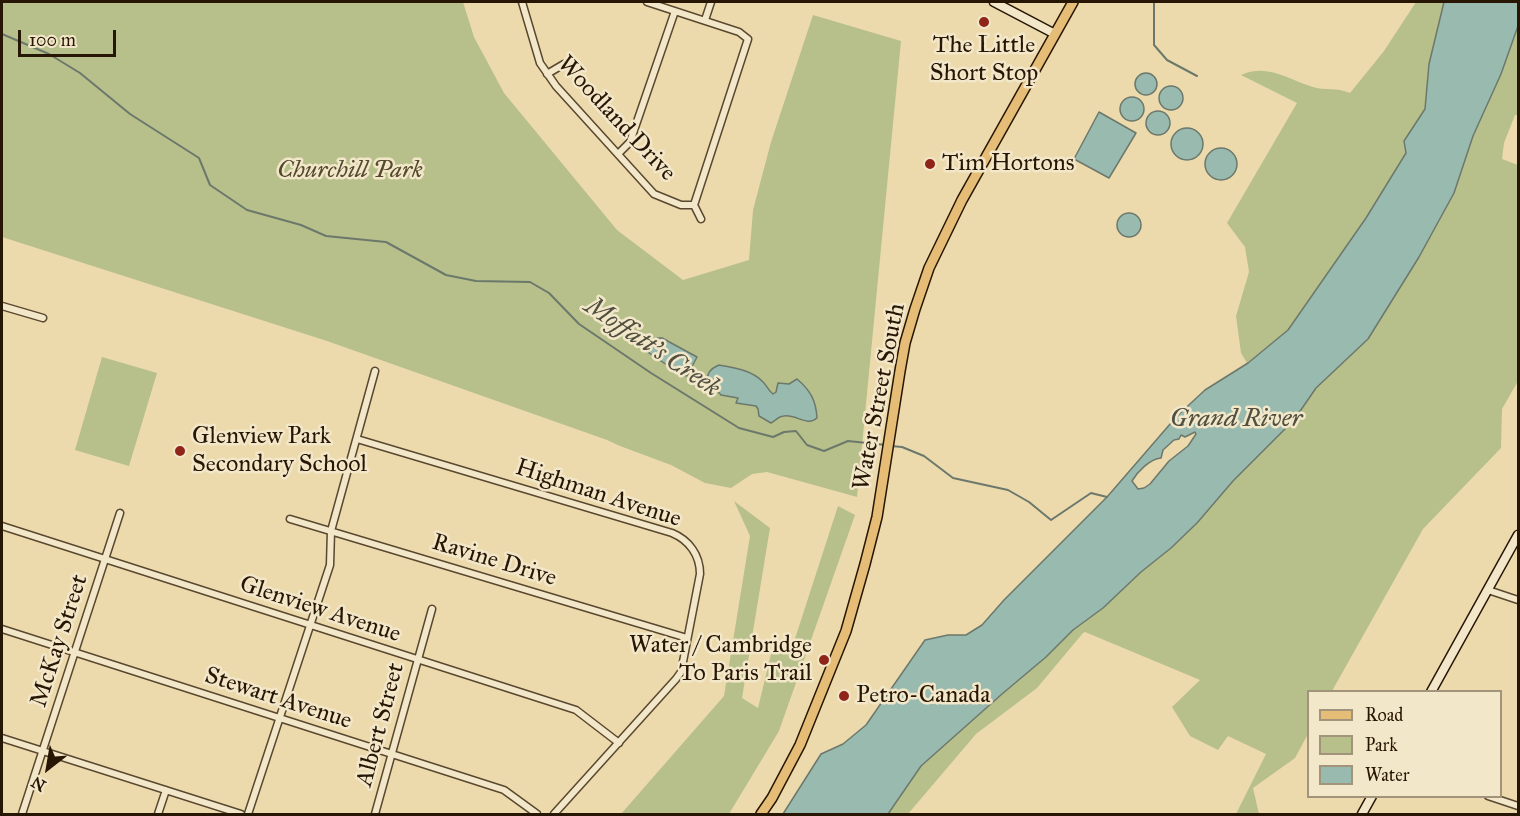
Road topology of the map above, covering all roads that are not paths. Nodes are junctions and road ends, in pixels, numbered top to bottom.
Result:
1 (522, 2) edge
2 (647, 2) edge
3 (711, 2) edge
4 (994, 2) edge
5 (1073, 2) edge
6 (675, 11) junction
7 (705, 20) junction
8 (1055, 34) junction
9 (564, 64) dead end
10 (547, 74) junction
11 (618, 154) junction
12 (694, 204) junction
13 (701, 219) dead end
14 (2, 306) edge
15 (43, 318) dead end
16 (375, 371) dead end
17 (357, 439) junction
18 (120, 513) dead end
19 (290, 519) dead end
20 (2, 526) edge
21 (331, 531) junction
22 (1518, 536) edge
23 (105, 560) junction
24 (1488, 590) junction
25 (1518, 600) edge
26 (432, 609) dead end
27 (311, 626) junction
28 (2, 629) edge
29 (687, 638) junction
30 (75, 653) junction
31 (418, 660) junction
32 (1432, 690) edge
33 (280, 718) junction
34 (2, 738) edge
35 (618, 743) junction
36 (43, 751) junction
37 (392, 754) junction
38 (166, 790) junction
39 (1371, 798) edge
40 (1494, 798) edge
41 (1518, 806) edge
42 (22, 814) edge
43 (158, 814) edge
44 (241, 814) edge
45 (248, 814) edge
46 (375, 814) edge
47 (537, 814) edge
48 (555, 814) edge
49 (761, 814) edge
50 (1362, 814) edge

1 - 10 street, Woodland Drive
2 - 6 street
3 - 7 street
4 - 8 street
5 - 8 main road, Water Street South
6 - 7 street
6 - 11 street
7 - 12 street
8 - 49 main road, Water Street South
9 - 10 street
10 - 11 street, Woodland Drive
11 - 12 street, Woodland Drive
12 - 13 street
14 - 15 street
16 - 17 street
17 - 21 street
17 - 29 street, Highman Avenue
18 - 23 street, McKay Street
19 - 21 street, Ravine Drive
20 - 23 street, Glenview Avenue
21 - 27 street
21 - 29 street, Ravine Drive
22 - 24 street
23 - 27 street, Glenview Avenue
23 - 30 street, McKay Street
24 - 25 street
24 - 32 street
26 - 31 street, Albert Street
27 - 31 street, Glenview Avenue
27 - 33 street
28 - 30 street, Stewart Avenue
29 - 35 street, Highman Avenue
30 - 33 street, Stewart Avenue
30 - 36 street, McKay Street
31 - 35 street, Glenview Avenue
31 - 37 street, Albert Street
33 - 37 street, Stewart Avenue
33 - 45 street
34 - 36 street
35 - 48 street, Highman Avenue
36 - 38 street
36 - 42 street, McKay Street
37 - 46 street, Albert Street
37 - 47 street, Stewart Avenue
38 - 43 street
38 - 44 street
39 - 50 street
40 - 41 street

